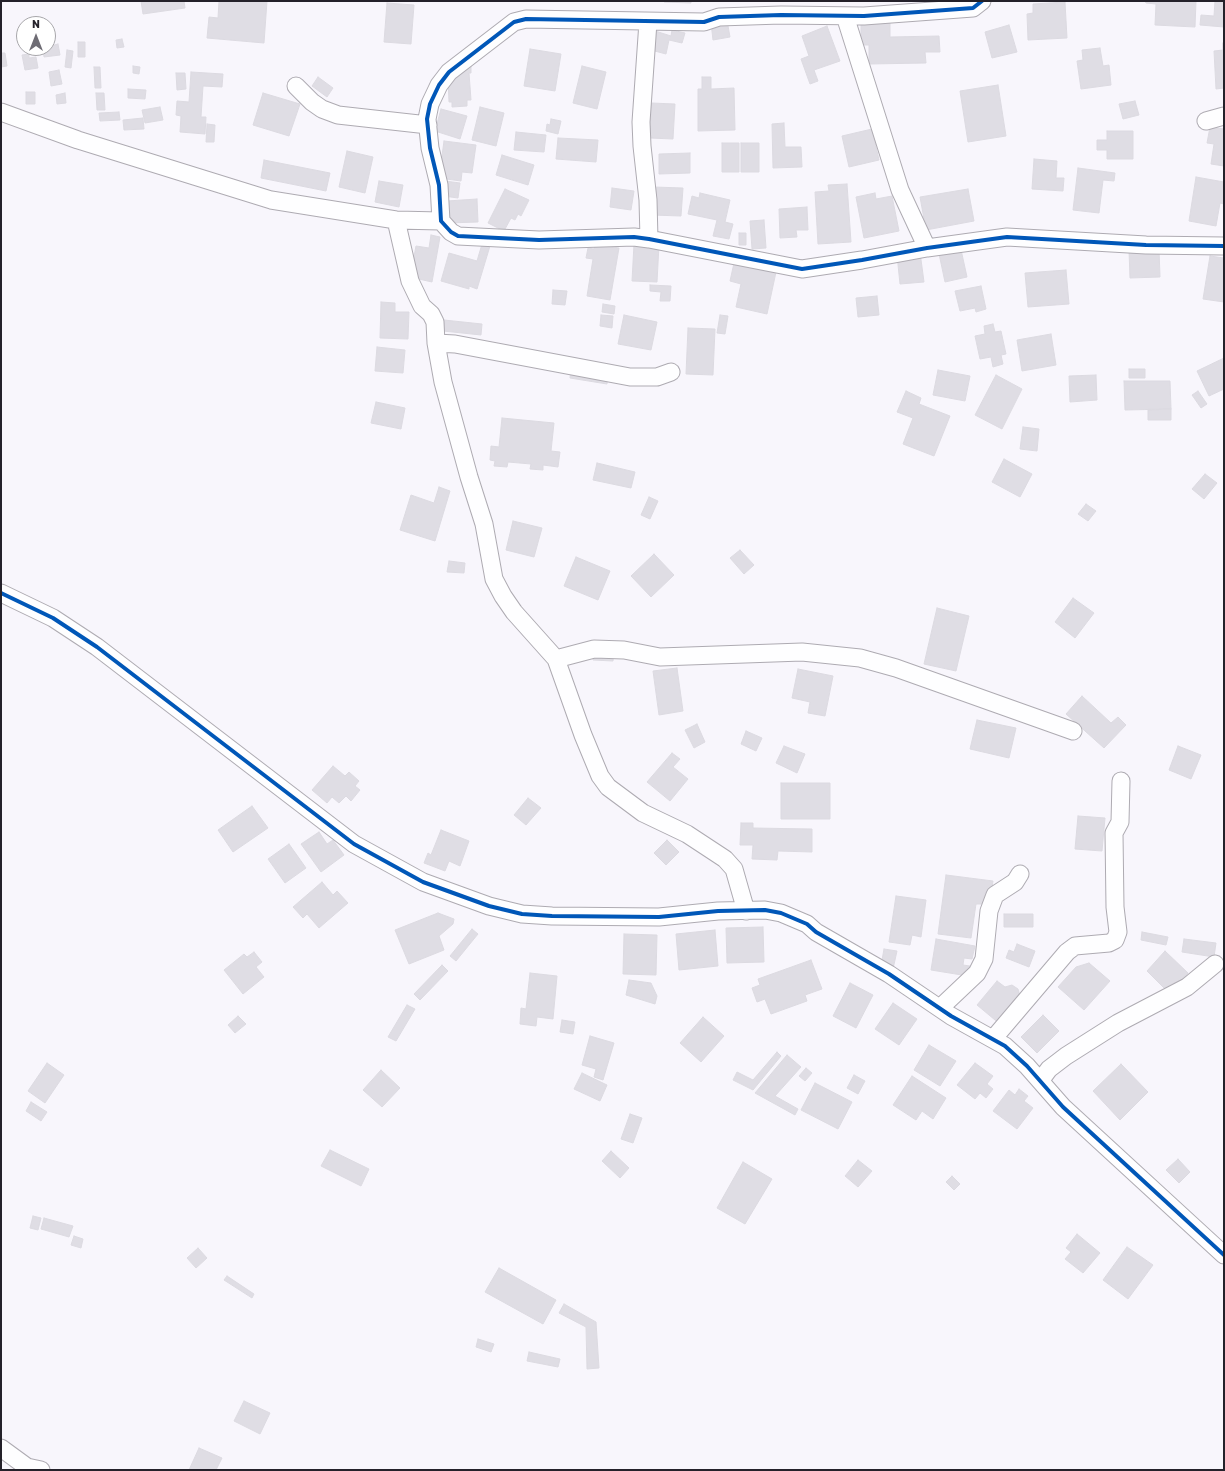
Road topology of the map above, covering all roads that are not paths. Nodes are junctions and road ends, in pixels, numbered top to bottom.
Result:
1 (982, 1) edge
2 (845, 16) junction
3 (648, 22) junction
4 (296, 86) dead end
5 (1, 112) edge
6 (1224, 116) edge
7 (1206, 121) dead end
8 (428, 126) junction
9 (396, 220) junction
10 (441, 221) junction
11 (648, 239) junction
12 (1224, 246) edge
13 (927, 248) junction
14 (436, 343) junction
15 (671, 372) dead end
16 (1, 592) edge
17 (556, 659) junction
18 (1073, 731) dead end
19 (1121, 781) dead end
20 (1020, 874) dead end
21 (746, 911) junction
22 (1215, 964) dead end
23 (940, 1008) junction
24 (993, 1039) junction
25 (1040, 1081) junction
26 (1224, 1255) edge
27 (1, 1448) edge
28 (32, 1469) edge

1 - 2 street
2 - 3 street
2 - 13 street
3 - 8 street
3 - 11 street
4 - 8 street
5 - 9 street
6 - 7 street
8 - 10 street
9 - 10 street
9 - 14 street
10 - 11 street
11 - 13 street
12 - 13 street
14 - 15 street
14 - 17 street
16 - 21 street
17 - 18 street
17 - 21 street
19 - 24 street
20 - 23 street
21 - 23 street
22 - 25 street
23 - 24 street
24 - 25 street
25 - 26 street
27 - 28 street

